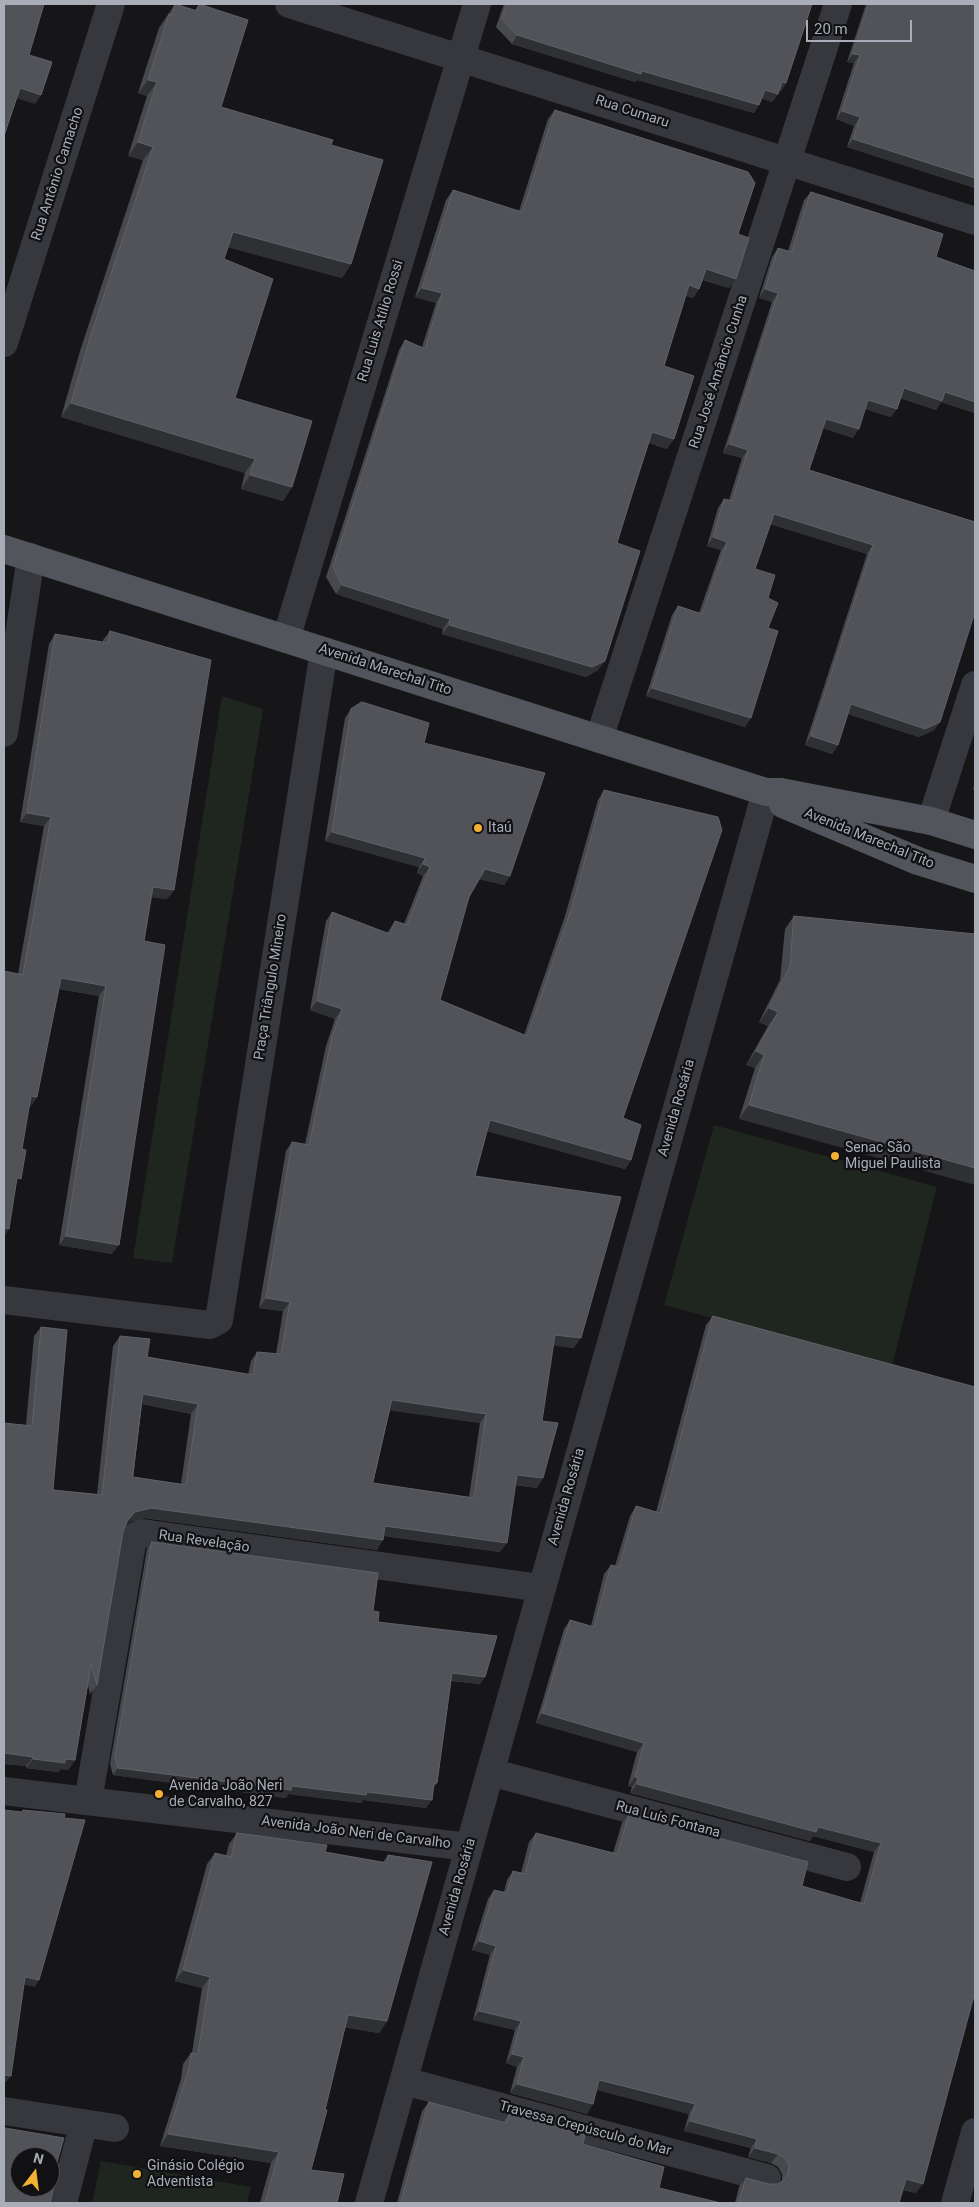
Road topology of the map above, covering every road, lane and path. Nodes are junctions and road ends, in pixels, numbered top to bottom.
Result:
1 (111, 4) edge
2 (289, 4) edge
3 (477, 4) edge
4 (838, 4) edge
5 (460, 58) junction
6 (787, 162) junction
7 (975, 221) edge
8 (4, 343) edge
9 (4, 548) edge
10 (31, 557) junction
11 (286, 639) junction
12 (324, 651) junction
13 (975, 685) edge
14 (4, 733) edge
15 (599, 739) junction
16 (766, 792) junction
17 (931, 821) junction
18 (975, 836) edge
19 (975, 879) edge
20 (4, 1300) edge
21 (541, 1588) junction
22 (490, 1772) junction
23 (4, 1791) edge
24 (88, 1802) junction
25 (469, 1847) junction
26 (847, 1867) dead end
27 (404, 2081) junction
28 (4, 2111) edge
29 (84, 2123) junction
30 (115, 2128) dead end
31 (975, 2132) edge
32 (767, 2178) dead end
33 (63, 2203) edge
34 (369, 2203) edge
35 (955, 2203) edge

1 - 8 street, Rua Antônio Camacho
2 - 5 street, Rua Cumaru
3 - 5 street, Rua Luis Atílio Rossi
4 - 6 street, Rua José Amâncio Cunha
5 - 6 street, Rua Cumaru
5 - 11 street, Rua Luis Atílio Rossi
6 - 7 street, Rua Cumaru
6 - 15 street, Rua José Amâncio Cunha
9 - 10 main road, Avenida Marechal Tito
10 - 11 main road, Avenida Marechal Tito
10 - 14 street
11 - 12 main road, Avenida Marechal Tito
12 - 15 main road, Avenida Marechal Tito
12 - 20 street, Praça Triângulo Mineiro
13 - 17 street
15 - 16 main road, Avenida Marechal Tito
16 - 17 main road
16 - 19 main road, Avenida Marechal Tito
16 - 21 street, Avenida Rosária
17 - 18 main road
21 - 22 street, Avenida Rosária
21 - 24 street, Rua Revelação
22 - 25 street, Avenida Rosária
22 - 26 street, Rua Luís Fontana
23 - 24 street, Avenida João Neri de Carvalho
24 - 25 street, Avenida João Neri de Carvalho
25 - 27 street, Avenida Rosária
27 - 32 street, Travessa Crepúsculo do Mar
27 - 34 street, Avenida Rosária
28 - 29 street
29 - 30 street
29 - 33 street
31 - 35 street

